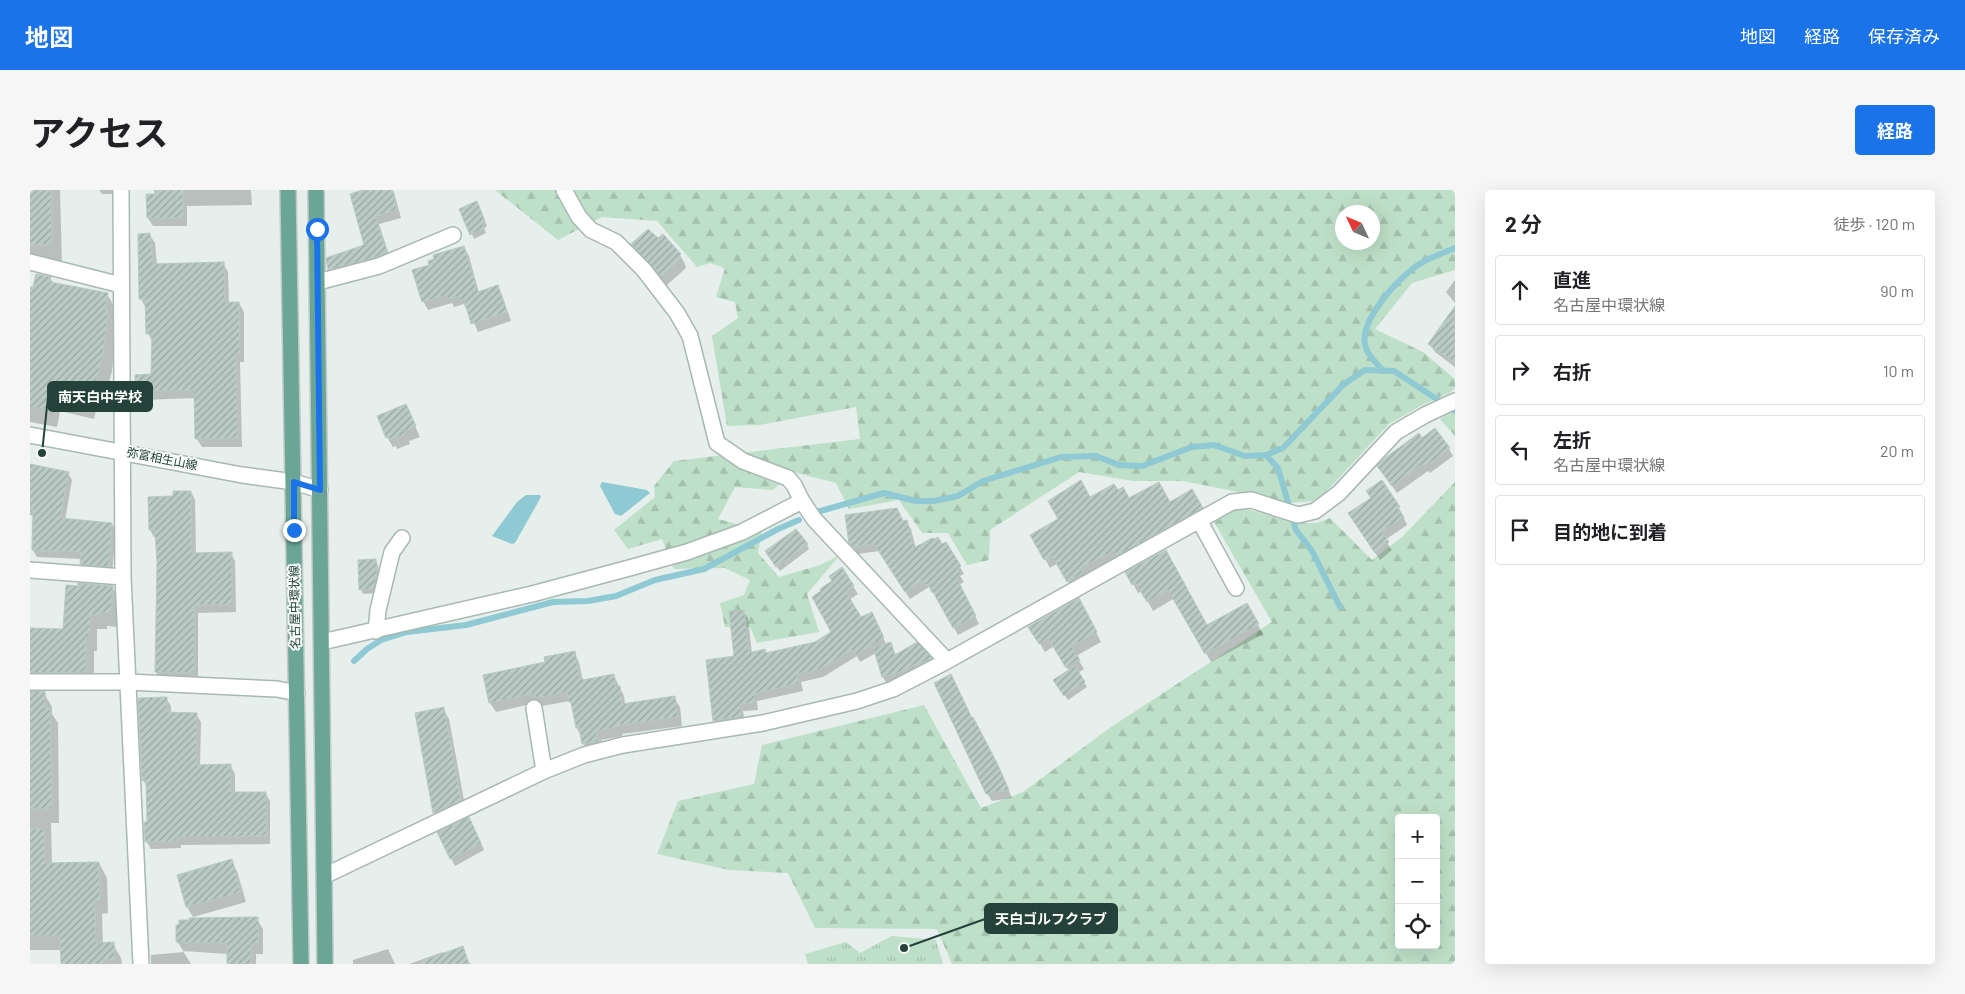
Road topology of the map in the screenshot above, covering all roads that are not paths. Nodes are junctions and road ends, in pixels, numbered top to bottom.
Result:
1 (121, 190) edge
2 (288, 190) edge
3 (316, 190) edge
4 (564, 190) edge
5 (453, 235) dead end
6 (30, 262) edge
7 (318, 282) junction
8 (121, 285) junction
9 (1455, 401) edge
10 (30, 434) edge
11 (121, 451) junction
12 (294, 482) junction
13 (320, 490) junction
14 (802, 501) junction
15 (1199, 520) junction
16 (402, 538) dead end
17 (30, 570) edge
18 (123, 577) junction
19 (1236, 588) dead end
20 (376, 631) junction
21 (322, 642) junction
22 (947, 661) junction
23 (30, 682) edge
24 (128, 682) junction
25 (297, 693) junction
26 (534, 708) dead end
27 (544, 771) junction
28 (324, 876) junction
29 (141, 964) edge
30 (301, 964) edge
31 (325, 964) edge

1 - 8 street
2 - 12 main road, 名古屋中環状線
3 - 7 main road, 名古屋中環状線
4 - 14 street
5 - 7 street
6 - 8 street
7 - 13 main road, 名古屋中環状線
8 - 11 street
9 - 15 street
10 - 11 street, 弥富相生山線
11 - 12 street, 弥富相生山線
11 - 18 street
12 - 13 street, 弥富相生山線
12 - 25 main road, 名古屋中環状線
13 - 21 main road, 名古屋中環状線
14 - 20 street
14 - 22 street
15 - 19 street
15 - 22 street
16 - 20 street
17 - 18 street
18 - 24 street
20 - 21 street
21 - 28 main road, 名古屋中環状線
22 - 27 street
23 - 24 street
24 - 25 street
24 - 29 street
25 - 30 main road, 名古屋中環状線
26 - 27 street
27 - 28 street
28 - 31 main road, 名古屋中環状線

